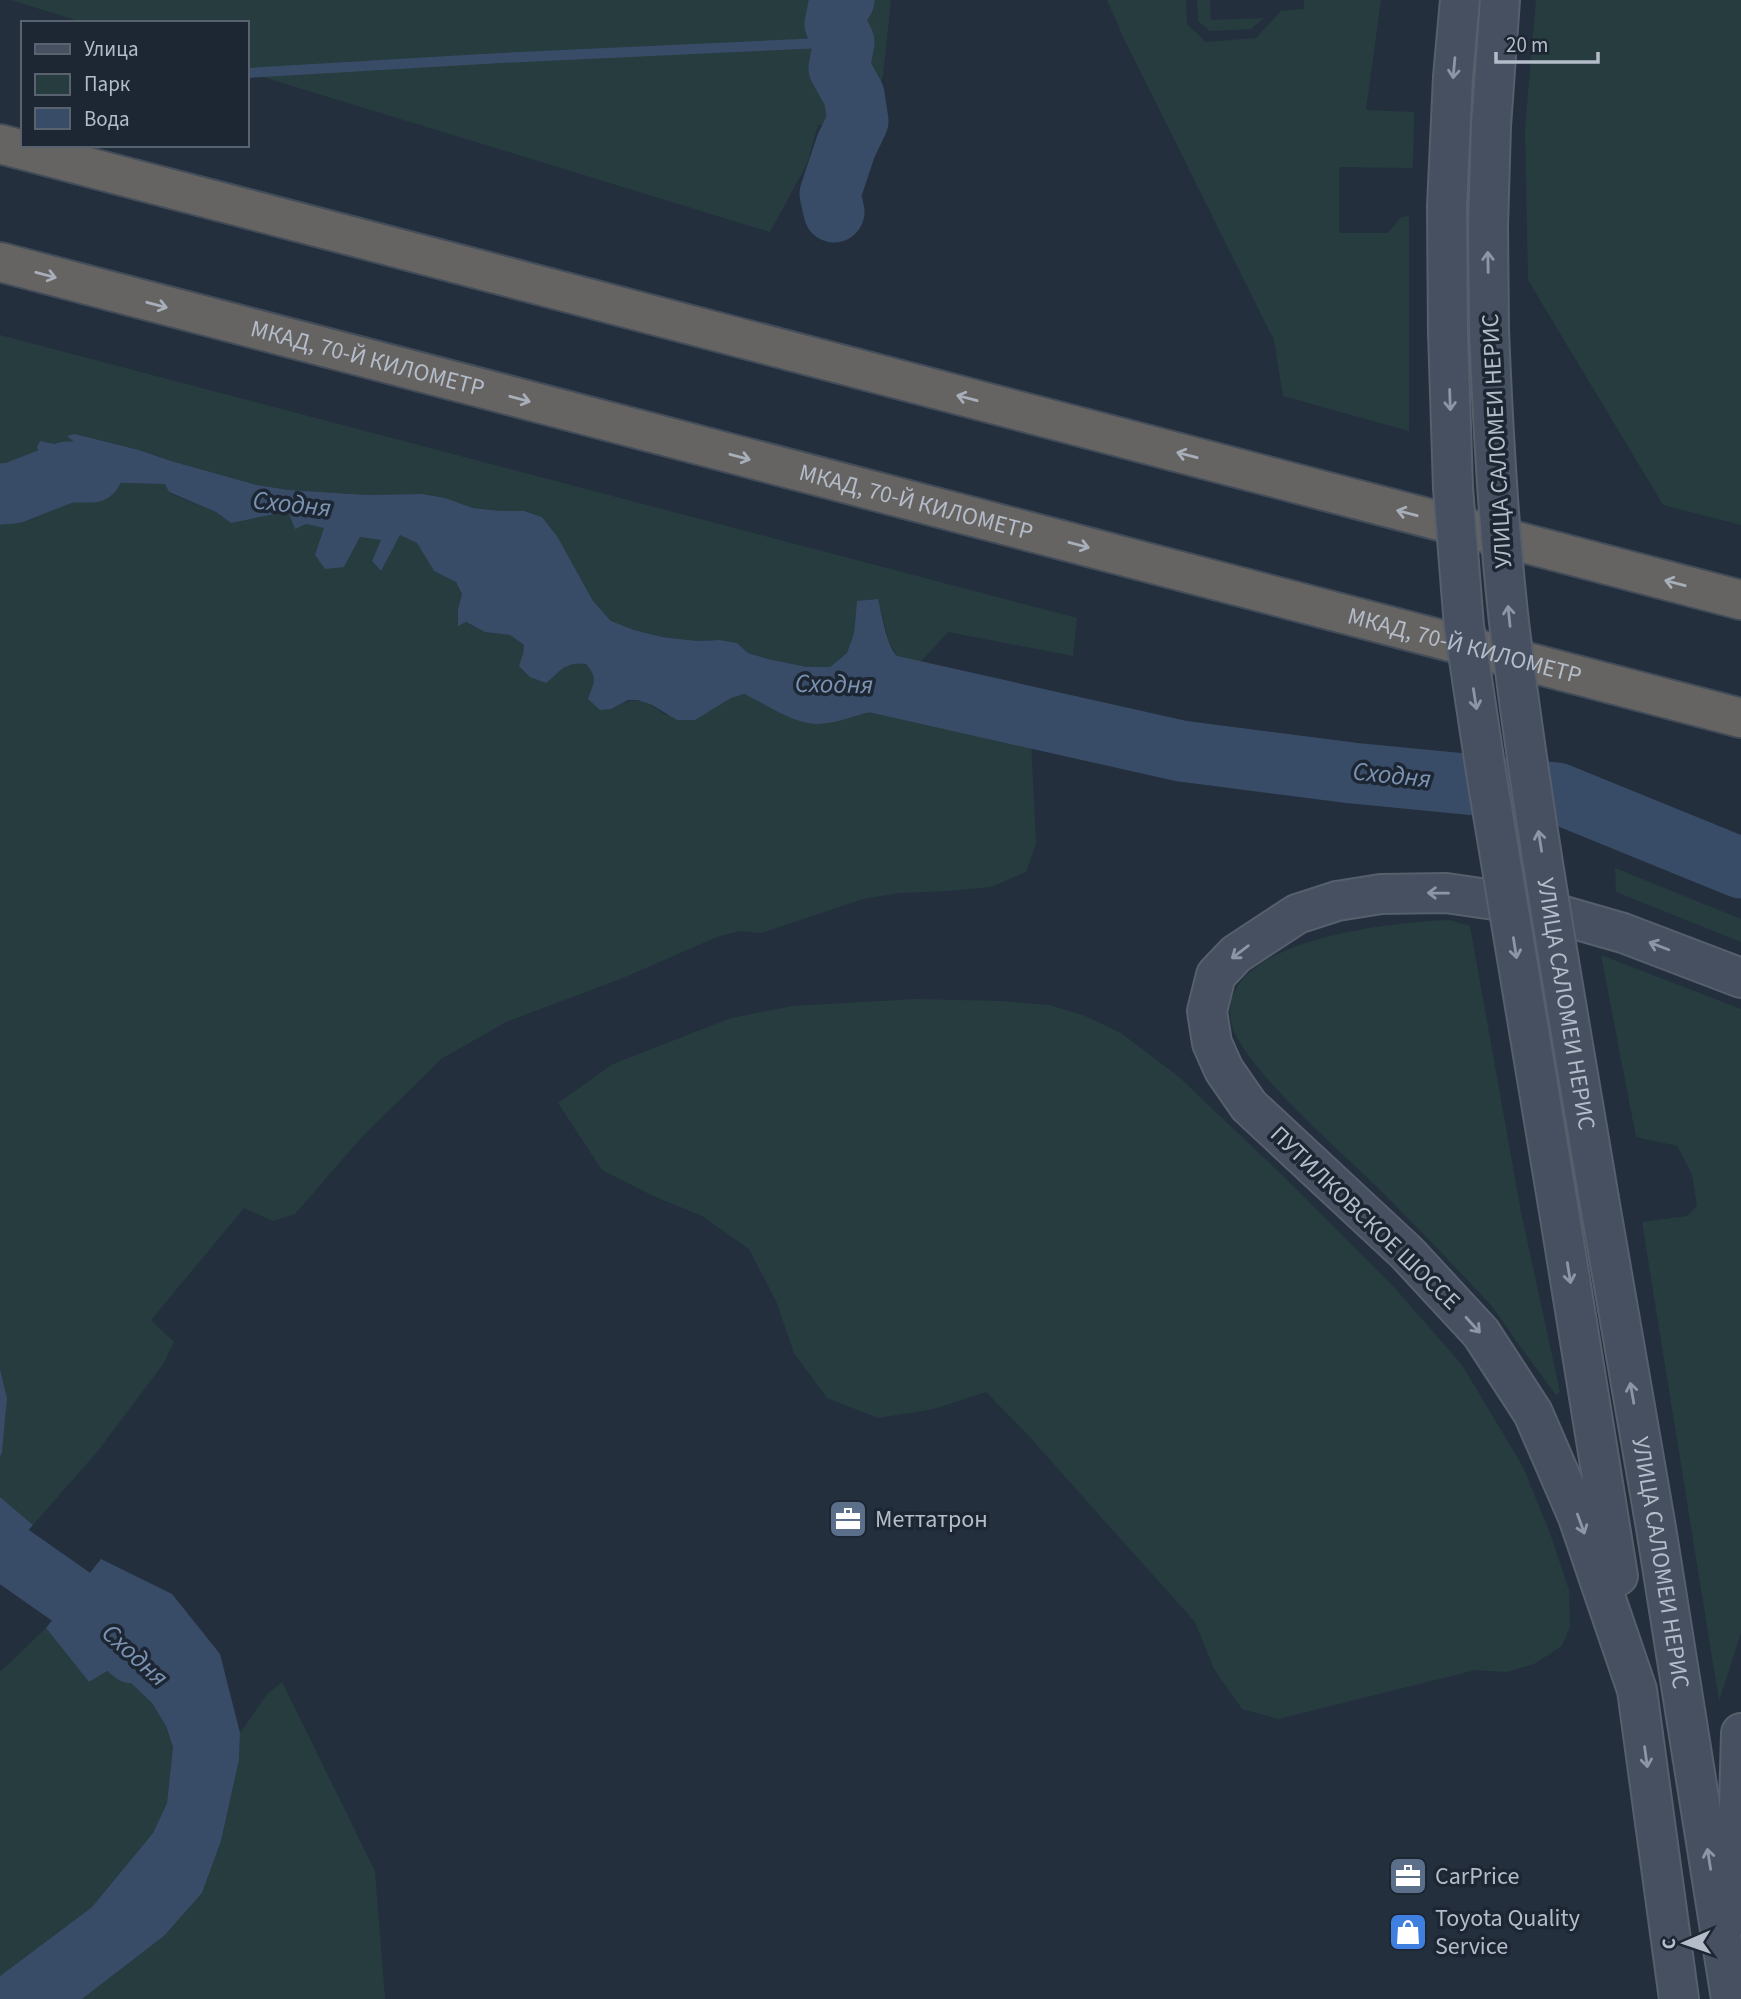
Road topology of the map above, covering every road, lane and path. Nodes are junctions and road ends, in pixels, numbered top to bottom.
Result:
1 (1460, 0) edge
2 (1500, 0) edge
3 (0, 144) edge
4 (0, 262) edge
5 (1741, 600) edge
6 (1741, 718) edge
7 (1741, 978) edge
8 (1637, 1690) junction
9 (1741, 1733) edge
10 (1679, 1999) edge
11 (1732, 1999) edge

1 -> 8 main road, УЛИЦА САЛОМЕИ НЕРИС, bridge
11 -> 2 main road, УЛИЦА САЛОМЕИ НЕРИС, bridge
5 -> 3 highway
4 -> 6 highway, МКАД, 70-Й КИЛОМЕТР
7 -> 8 main road, ПУТИЛКОВСКОЕ ШОССЕ
8 -> 10 main road, ПУТИЛКОВСКОЕ ШОССЕ
9 - 11 main road

